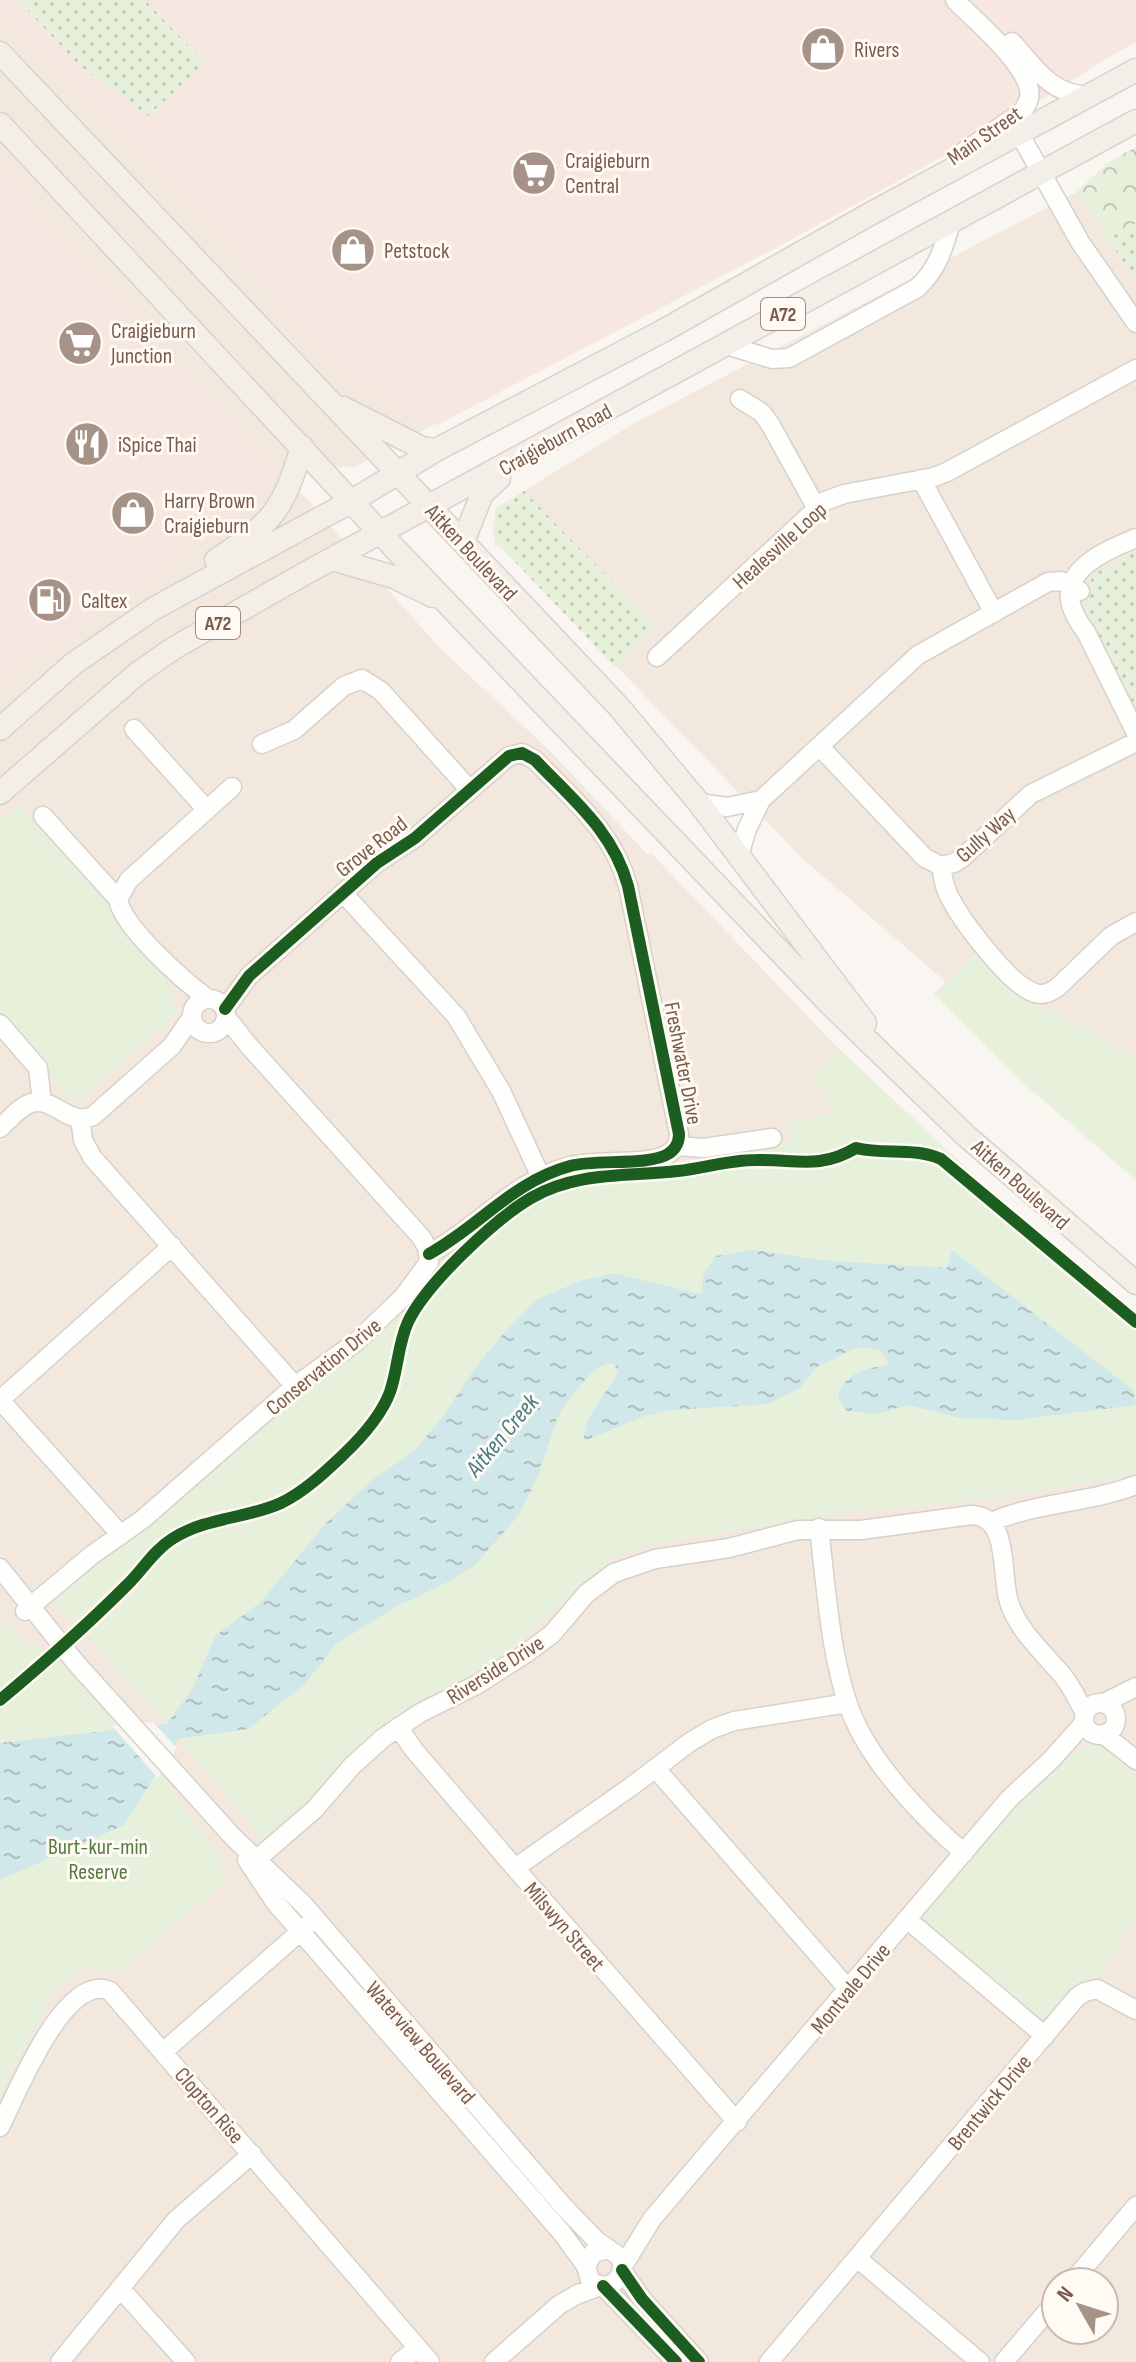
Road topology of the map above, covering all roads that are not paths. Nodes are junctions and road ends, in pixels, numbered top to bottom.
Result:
1 (955, 0) edge
2 (971, 0) edge
3 (0, 53) edge
4 (1136, 70) edge
5 (1086, 96) junction
6 (1136, 121) edge
7 (0, 124) edge
8 (1019, 133) junction
9 (1041, 173) junction
10 (870, 214) junction
11 (951, 222) junction
12 (1136, 323) edge
13 (726, 345) junction
14 (1136, 369) edge
15 (740, 399) dead end
16 (331, 403) junction
17 (302, 447) junction
18 (436, 450) junction
19 (517, 460) junction
20 (398, 473) junction
21 (921, 479) junction
22 (352, 501) junction
23 (430, 507) junction
24 (816, 507) junction
25 (382, 533) junction
26 (463, 542) junction
27 (332, 559) junction
28 (448, 604) junction
29 (153, 609) junction
30 (994, 613) junction
31 (657, 657) dead end
32 (0, 729) edge
33 (134, 729) dead end
34 (1136, 733) edge
35 (1136, 742) edge
36 (262, 744) dead end
37 (820, 747) junction
38 (522, 753) joint
39 (232, 787) dead end
40 (469, 789) junction
41 (0, 793) edge
42 (761, 800) junction
43 (699, 803) junction
44 (207, 810) junction
45 (43, 816) dead end
46 (739, 856) junction
47 (941, 866) junction
48 (343, 893) junction
49 (118, 899) junction
50 (1136, 922) edge
51 (209, 1014) junction
52 (0, 1024) edge
53 (909, 1081) junction
54 (42, 1102) junction
55 (80, 1119) junction
56 (0, 1128) edge
57 (772, 1138) dead end
58 (677, 1146) junction
59 (541, 1177) junction
60 (172, 1246) junction
61 (429, 1254) junction
62 (1136, 1283) edge
63 (295, 1386) junction
64 (0, 1400) edge
65 (1136, 1485) edge
66 (991, 1522) junction
67 (819, 1528) junction
68 (121, 1535) junction
69 (0, 1568) edge
70 (0, 1587) edge
71 (28, 1609) junction
72 (1136, 1688) edge
73 (848, 1703) junction
74 (1100, 1719) junction
75 (398, 1727) junction
76 (1135, 1758) edge
77 (656, 1769) junction
78 (964, 1853) junction
79 (253, 1862) junction
80 (515, 1868) junction
81 (908, 1920) junction
82 (308, 1925) junction
83 (849, 1990) junction
84 (1136, 2010) edge
85 (1045, 2036) junction
86 (163, 2052) junction
87 (446, 2085) junction
88 (737, 2122) junction
89 (0, 2127) edge
90 (252, 2154) junction
91 (1136, 2206) edge
92 (652, 2219) junction
93 (608, 2249) junction
94 (857, 2258) junction
95 (1085, 2266) edge
96 (586, 2268) junction
97 (622, 2268) junction
98 (602, 2286) junction
99 (120, 2288) junction
100 (559, 2305) junction
101 (1040, 2320) edge
102 (417, 2348) junction
103 (60, 2362) edge
104 (186, 2362) edge
105 (400, 2362) edge
106 (430, 2362) edge
107 (494, 2362) edge
108 (676, 2362) edge
109 (699, 2362) edge
110 (769, 2362) edge
111 (980, 2362) edge
112 (1004, 2362) edge

1 - 10 street, Main Street
2 - 5 street
3 - 16 main road, Aitken Boulevard
4 - 5 main road, Craigieburn Road / A72
5 - 8 main road, Craigieburn Road / A72
6 - 9 main road, Craigieburn Road / A72
7 - 17 main road, Aitken Boulevard
8 - 9 street
8 - 10 main road, Craigieburn Road / A72
9 - 11 main road, Craigieburn Road / A72
9 - 12 street
10 - 18 main road, Craigieburn Road / A72
11 - 13 main road, Craigieburn Road / A72
11 - 13 street
13 - 19 main road, Craigieburn Road / A72
14 - 21 street, Healesville Loop
15 - 24 street
16 - 18 main road
16 - 20 main road, Aitken Boulevard
17 - 22 main road, Aitken Boulevard
17 - 29 main road
18 - 20 main road, Craigieburn Road / A72
19 - 23 main road, Craigieburn Road / A72
19 - 26 main road
20 - 22 main road, Craigieburn Road / A72
20 - 23 main road, Aitken Boulevard
21 - 24 street, Healesville Loop
21 - 30 street
22 - 25 main road, Aitken Boulevard
22 - 29 main road, Craigieburn Road / A72
23 - 25 main road, Craigieburn Road / A72
23 - 26 main road, Aitken Boulevard
24 - 31 street, Healesville Loop
25 - 27 main road, Craigieburn Road / A72
25 - 28 main road, Aitken Boulevard
26 - 43 main road, Aitken Boulevard
27 - 28 main road
27 - 41 main road, Craigieburn Road / A72
28 - 53 main road, Aitken Boulevard
29 - 32 main road, Craigieburn Road / A72
30 - 34 street
30 - 37 street
33 - 44 street
35 - 47 street, Gully Way
36 - 40 street
37 - 42 street
37 - 47 street, Gully Way
38 - 40 street, Grove Road
38 - 58 street, Freshwater Drive
39 - 44 street
40 - 48 street, Grove Road
42 - 43 street
42 - 46 street
43 - 46 main road, Aitken Boulevard
44 - 49 street
45 - 49 street
46 - 53 main road, Aitken Boulevard
47 - 50 street
48 - 51 street, Grove Road
48 - 59 street
49 - 51 street
51 - 55 street, Grove Road
51 - 61 street
52 - 54 street
53 - 62 main road, Aitken Boulevard
54 - 55 street
54 - 56 street
55 - 60 street
57 - 58 street
58 - 59 street, Freshwater Drive
59 - 61 street, Freshwater Drive
60 - 63 street
60 - 64 street
61 - 63 street, Conservation Drive
63 - 68 street, Conservation Drive
64 - 68 street
65 - 66 street
66 - 67 street, Riverside Drive
66 - 74 street
67 - 73 street
67 - 75 street, Riverside Drive
68 - 71 street, Conservation Drive
69 - 71 street, Waterview Boulevard
70 - 71 street, Waterview Boulevard
71 - 79 street, Waterview Boulevard
72 - 74 street, Montvale Drive
73 - 77 street
73 - 78 street
74 - 76 street
74 - 78 street, Montvale Drive
75 - 79 street, Riverside Drive
75 - 80 street, Milswyn Street
77 - 80 street
77 - 83 street
78 - 81 street, Montvale Drive
79 - 82 street, Waterview Boulevard
80 - 88 street, Milswyn Street
81 - 83 street, Montvale Drive
81 - 85 street
82 - 86 street
82 - 87 street, Waterview Boulevard
83 - 88 street, Montvale Drive
84 - 85 street, Brentwick Drive
85 - 94 street, Brentwick Drive
86 - 89 street, Clopton Rise
86 - 90 street, Clopton Rise
87 - 93 street, Waterview Boulevard
87 - 96 street, Waterview Boulevard
88 - 92 street, Montvale Drive
90 - 99 street
90 - 102 street, Clopton Rise
91 - 95 street
92 - 93 street, Montvale Drive
92 - 97 street, Montvale Drive
93 - 96 street
93 - 97 street
94 - 110 street, Brentwick Drive
94 - 111 street
96 - 98 street
96 - 100 street
97 - 98 street
97 - 109 street
98 - 100 street
98 - 108 street
99 - 103 street
99 - 104 street
100 - 107 street
101 - 112 street
102 - 105 street
102 - 106 street, Clopton Rise

